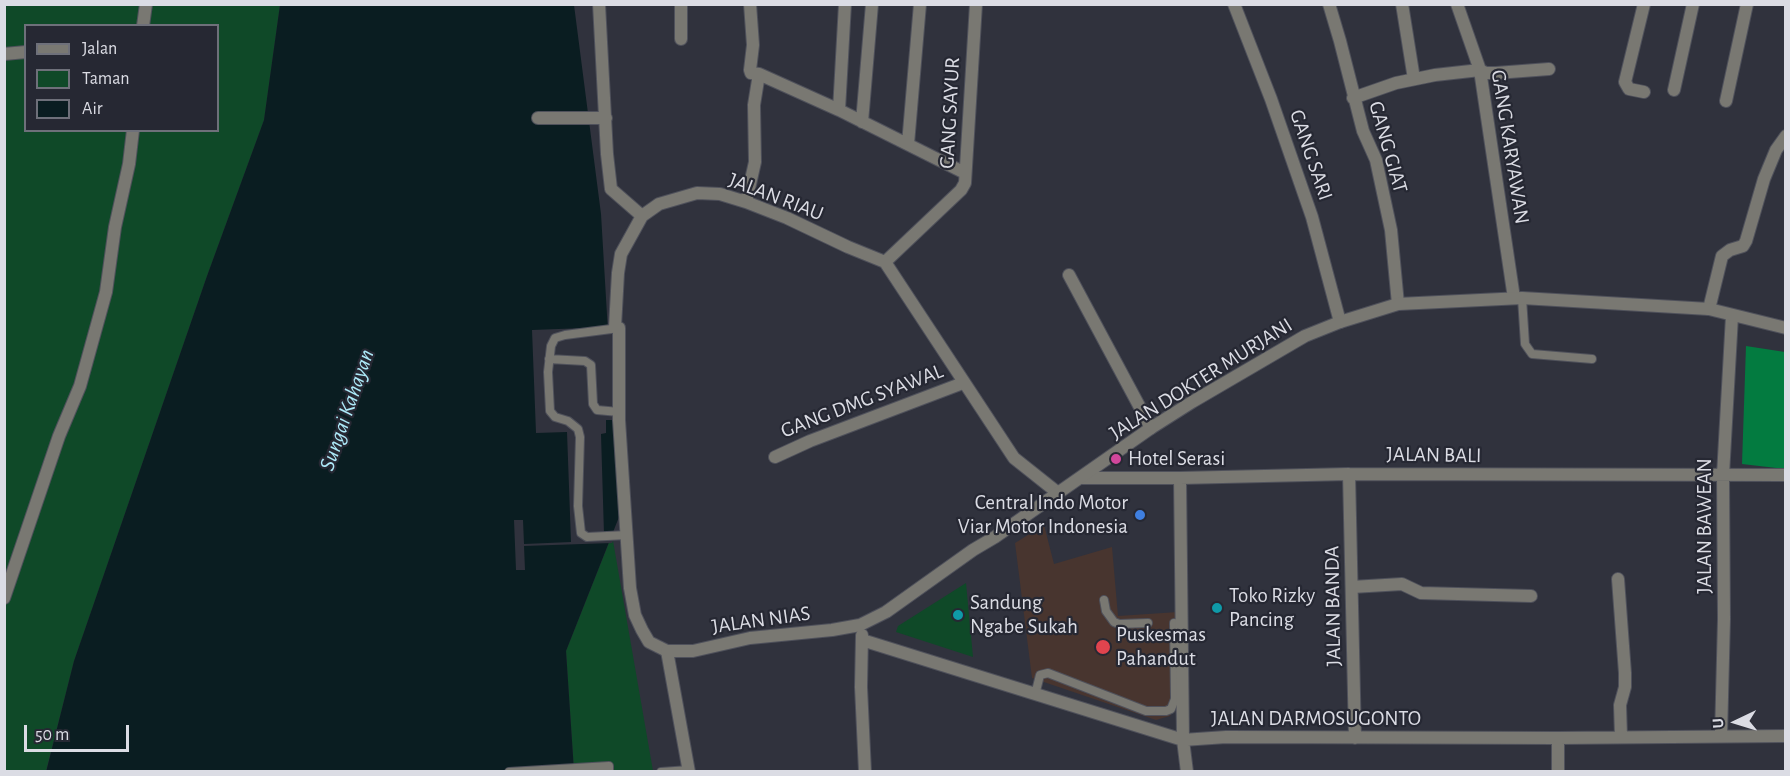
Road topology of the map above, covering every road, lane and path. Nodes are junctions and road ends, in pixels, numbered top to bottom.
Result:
1 (146, 4) edge
2 (599, 4) edge
3 (681, 4) edge
4 (750, 4) edge
5 (845, 4) edge
6 (872, 4) edge
7 (920, 4) edge
8 (976, 4) edge
9 (1234, 4) edge
10 (1329, 4) edge
11 (1402, 4) edge
12 (1457, 4) edge
13 (1644, 4) edge
14 (1693, 4) edge
15 (1747, 4) edge
16 (143, 24) edge
17 (681, 39) dead end
18 (24, 52) edge
19 (4, 54) edge
20 (1549, 69) dead end
21 (1480, 70) junction
22 (759, 74) junction
23 (1414, 79) junction
24 (1674, 90) dead end
25 (1644, 92) dead end
26 (1353, 98) junction
27 (1726, 101) dead end
28 (839, 110) junction
29 (538, 117) dead end
30 (606, 118) junction
31 (862, 122) junction
32 (133, 132) edge
33 (1785, 136) edge
34 (908, 144) junction
35 (965, 173) junction
36 (747, 202) junction
37 (642, 216) junction
38 (885, 262) junction
39 (1069, 275) dead end
40 (1518, 298) junction
41 (1398, 304) junction
42 (1708, 309) junction
43 (1732, 316) junction
44 (1340, 322) junction
45 (619, 328) junction
46 (1785, 328) edge
47 (549, 358) junction
48 (1592, 359) dead end
49 (963, 383) junction
50 (619, 412) junction
51 (1151, 428) junction
52 (776, 457) dead end
53 (1349, 474) junction
54 (1723, 475) junction
55 (1785, 475) edge
56 (1082, 478) junction
57 (1180, 478) junction
58 (1058, 493) junction
59 (627, 535) junction
60 (1618, 579) dead end
61 (1352, 587) junction
62 (1531, 596) dead end
63 (4, 598) edge
64 (1104, 600) dead end
65 (1148, 623) dead end
66 (1176, 623) junction
67 (860, 625) junction
68 (862, 640) junction
69 (667, 651) junction
70 (1035, 695) junction
71 (1721, 735) junction
72 (1785, 736) edge
73 (1621, 737) junction
74 (1355, 738) junction
75 (1558, 738) junction
76 (1183, 740) junction
77 (508, 771) edge
78 (609, 771) edge
79 (661, 771) edge
80 (689, 771) edge
81 (865, 771) edge
82 (1187, 771) edge
83 (1558, 771) edge

1 - 16 street
2 - 30 street
3 - 17 street
4 - 22 street
5 - 28 street
6 - 31 street
7 - 34 street
8 - 35 street, GANG SAYUR
9 - 44 street, GANG SARI
10 - 26 street, GANG GIAT
11 - 23 street
12 - 21 street, GANG KARYAWAN
13 - 25 street
14 - 24 street
15 - 27 street
18 - 19 street
20 - 21 street
21 - 23 street
21 - 40 street, GANG KARYAWAN
22 - 28 street
22 - 36 street
23 - 26 street
26 - 41 street, GANG GIAT
28 - 31 street
29 - 30 street
30 - 37 street
31 - 34 street
32 - 63 street
33 - 42 street
34 - 35 street
35 - 38 street, GANG SAYUR
36 - 37 street, JALAN RIAU
36 - 38 street, JALAN RIAU
37 - 45 street
38 - 49 street
39 - 51 street
40 - 41 street, JALAN DOKTER MURJANI
40 - 42 street, JALAN DOKTER MURJANI
40 - 48 lane
41 - 44 street, JALAN DOKTER MURJANI
42 - 43 street, JALAN DOKTER MURJANI
43 - 46 street, JALAN DOKTER MURJANI
43 - 54 street, JALAN BAWEAN
44 - 51 street, JALAN DOKTER MURJANI
45 - 47 lane
45 - 50 street
47 - 50 lane
47 - 59 lane
49 - 52 street, GANG DMG SYAWAL
49 - 58 street
50 - 59 street
51 - 56 street, JALAN DOKTER MURJANI
53 - 54 street, JALAN BALI
53 - 57 street, JALAN BALI
53 - 61 street, JALAN BANDA
54 - 55 street, JALAN BALI
54 - 71 street, JALAN BAWEAN
56 - 57 street, JALAN BALI
56 - 58 street, JALAN DOKTER MURJANI
57 - 66 street
58 - 67 street, JALAN DOKTER MURJANI
59 - 69 street
60 - 73 street
61 - 62 street
61 - 74 street, JALAN BANDA
64 - 65 lane
66 - 70 lane
66 - 76 street
67 - 68 street
67 - 69 street, JALAN NIAS
68 - 70 street, JALAN DARMOSUGONTO
68 - 81 street
69 - 80 street
70 - 76 street, JALAN DARMOSUGONTO
71 - 72 street, JALAN DARMOSUGONTO
71 - 73 street, JALAN DARMOSUGONTO
73 - 75 street, JALAN DARMOSUGONTO
74 - 75 street, JALAN DARMOSUGONTO
74 - 76 street, JALAN DARMOSUGONTO
75 - 83 street
76 - 82 street
77 - 78 lane
79 - 80 lane

